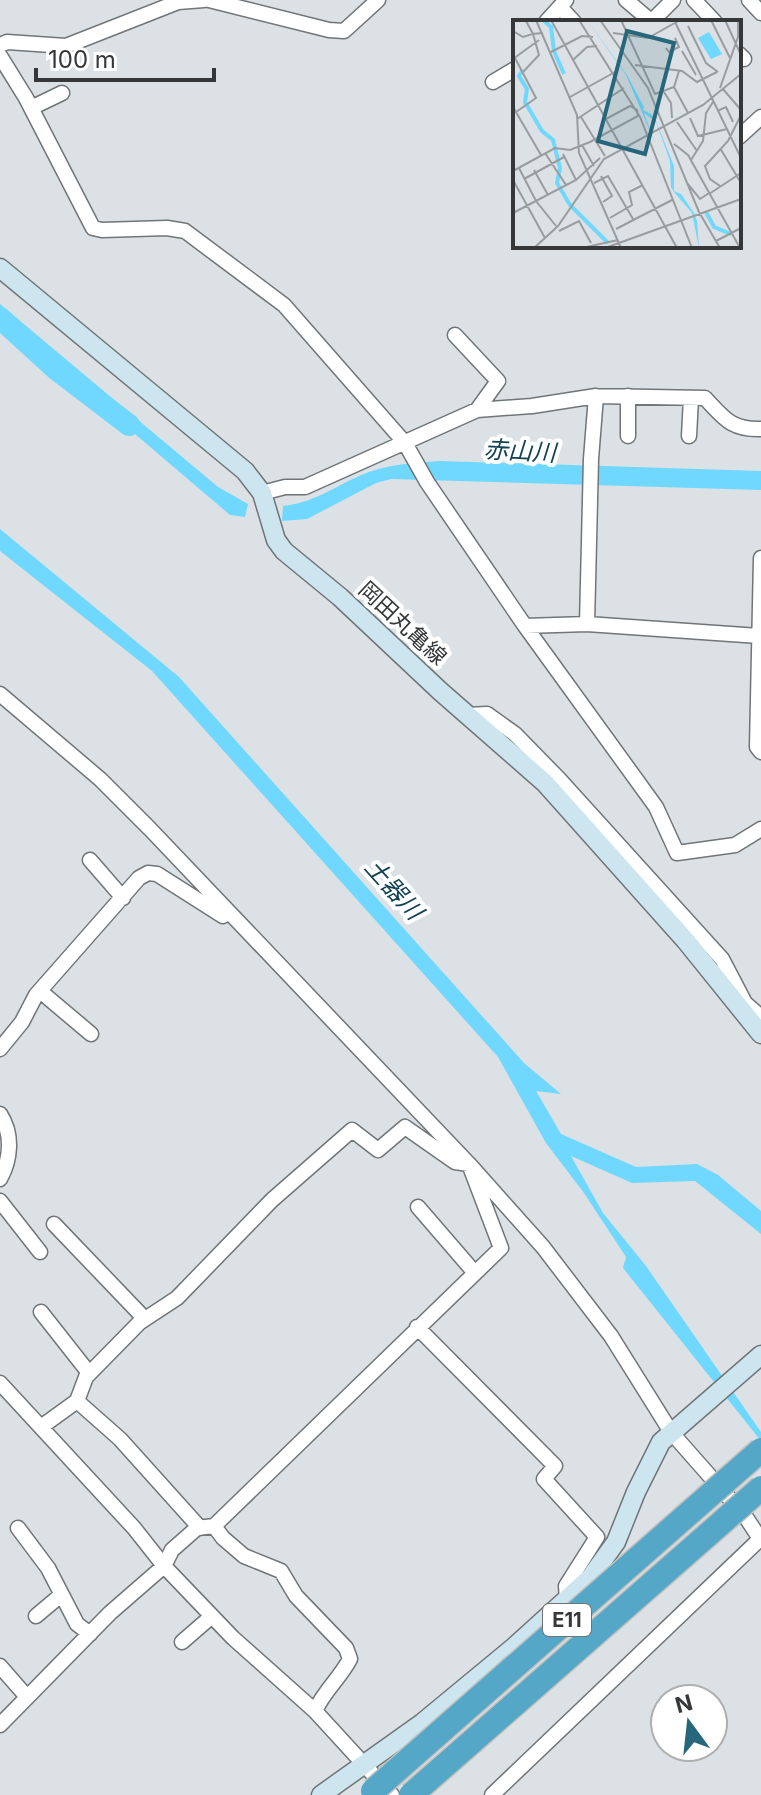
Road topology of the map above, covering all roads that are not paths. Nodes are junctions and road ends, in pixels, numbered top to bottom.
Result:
1 (206, 0) edge
2 (378, 0) edge
3 (626, 0) edge
4 (673, 0) edge
5 (694, 0) edge
6 (749, 0) edge
7 (563, 3) edge
8 (156, 5) edge
9 (761, 13) edge
10 (548, 20) edge
11 (649, 20) edge
12 (653, 20) edge
13 (713, 20) edge
14 (0, 45) edge
15 (0, 56) edge
16 (513, 70) edge
17 (493, 82) dead end
18 (62, 93) dead end
19 (31, 108) junction
20 (761, 117) edge
21 (741, 135) edge
22 (0, 268) edge
23 (455, 335) dead end
24 (596, 396) junction
25 (628, 396) junction
26 (691, 398) junction
27 (477, 410) junction
28 (761, 429) edge
29 (628, 436) dead end
30 (689, 436) dead end
31 (409, 449) junction
32 (262, 493) junction
33 (761, 558) edge
34 (587, 624) junction
35 (525, 626) junction
36 (759, 636) junction
37 (0, 694) edge
38 (761, 752) edge
39 (761, 829) edge
40 (90, 860) dead end
41 (123, 898) junction
42 (229, 914) junction
43 (40, 991) junction
44 (742, 1004) junction
45 (761, 1017) edge
46 (91, 1034) dead end
47 (761, 1034) edge
48 (0, 1049) edge
49 (0, 1114) edge
50 (469, 1164) junction
51 (0, 1179) edge
52 (0, 1201) edge
53 (418, 1207) dead end
54 (54, 1224) dead end
55 (40, 1252) dead end
56 (475, 1273) junction
57 (41, 1312) dead end
58 (145, 1319) junction
59 (417, 1327) junction
60 (761, 1355) edge
61 (89, 1373) junction
62 (0, 1383) edge
63 (77, 1401) junction
64 (41, 1427) junction
65 (676, 1428) junction
66 (761, 1450) edge
67 (761, 1488) edge
68 (207, 1527) junction
69 (18, 1528) dead end
70 (761, 1539) edge
71 (164, 1566) junction
72 (61, 1595) junction
73 (567, 1599) junction
74 (36, 1616) dead end
75 (212, 1616) junction
76 (90, 1634) junction
77 (182, 1642) dead end
78 (0, 1666) edge
79 (27, 1697) junction
80 (315, 1711) junction
81 (0, 1725) edge
82 (365, 1766) junction
83 (383, 1793) edge
84 (321, 1795) edge
85 (411, 1795) edge
86 (492, 1795) edge

1 - 2 street
1 - 8 street
3 - 11 street
4 - 12 street
5 - 13 street
6 - 9 street
7 - 10 street
8 - 14 street
15 - 19 street
16 - 17 street
18 - 19 street
19 - 31 street
20 - 21 street
22 - 32 main road, 岡田丸亀線
23 - 27 street
24 - 25 street
24 - 27 street
24 - 34 street
25 - 26 street
25 - 29 street
26 - 28 street
26 - 30 street
27 - 31 street
31 - 32 street
31 - 35 street
32 - 44 main road, 岡田丸亀線
33 - 36 street
34 - 35 street
34 - 36 street
35 - 39 street
36 - 38 street
37 - 42 street
40 - 41 street
41 - 42 street
41 - 43 street
42 - 50 street
43 - 46 street
43 - 48 street
44 - 45 street
44 - 47 main road, 岡田丸亀線
49 - 51 street
50 - 56 street
50 - 58 street
50 - 65 street
52 - 55 street
53 - 56 street
54 - 58 street
56 - 59 street
57 - 61 street
58 - 61 street
59 - 68 street
59 - 73 street
60 - 65 main road
61 - 63 street
62 - 64 street
63 - 64 street
63 - 68 street
64 - 71 street
65 - 70 street
65 - 73 main road
66 - 83 highway, E11, bridge
67 - 85 highway, E11, bridge
68 - 71 street
68 - 80 street
69 - 72 street
70 - 86 street
71 - 75 street
71 - 76 street
72 - 74 street
72 - 76 street
73 - 82 main road
75 - 77 street
75 - 80 street
76 - 79 street
78 - 79 street
79 - 81 street
80 - 82 street
82 - 83 street
82 - 84 main road

